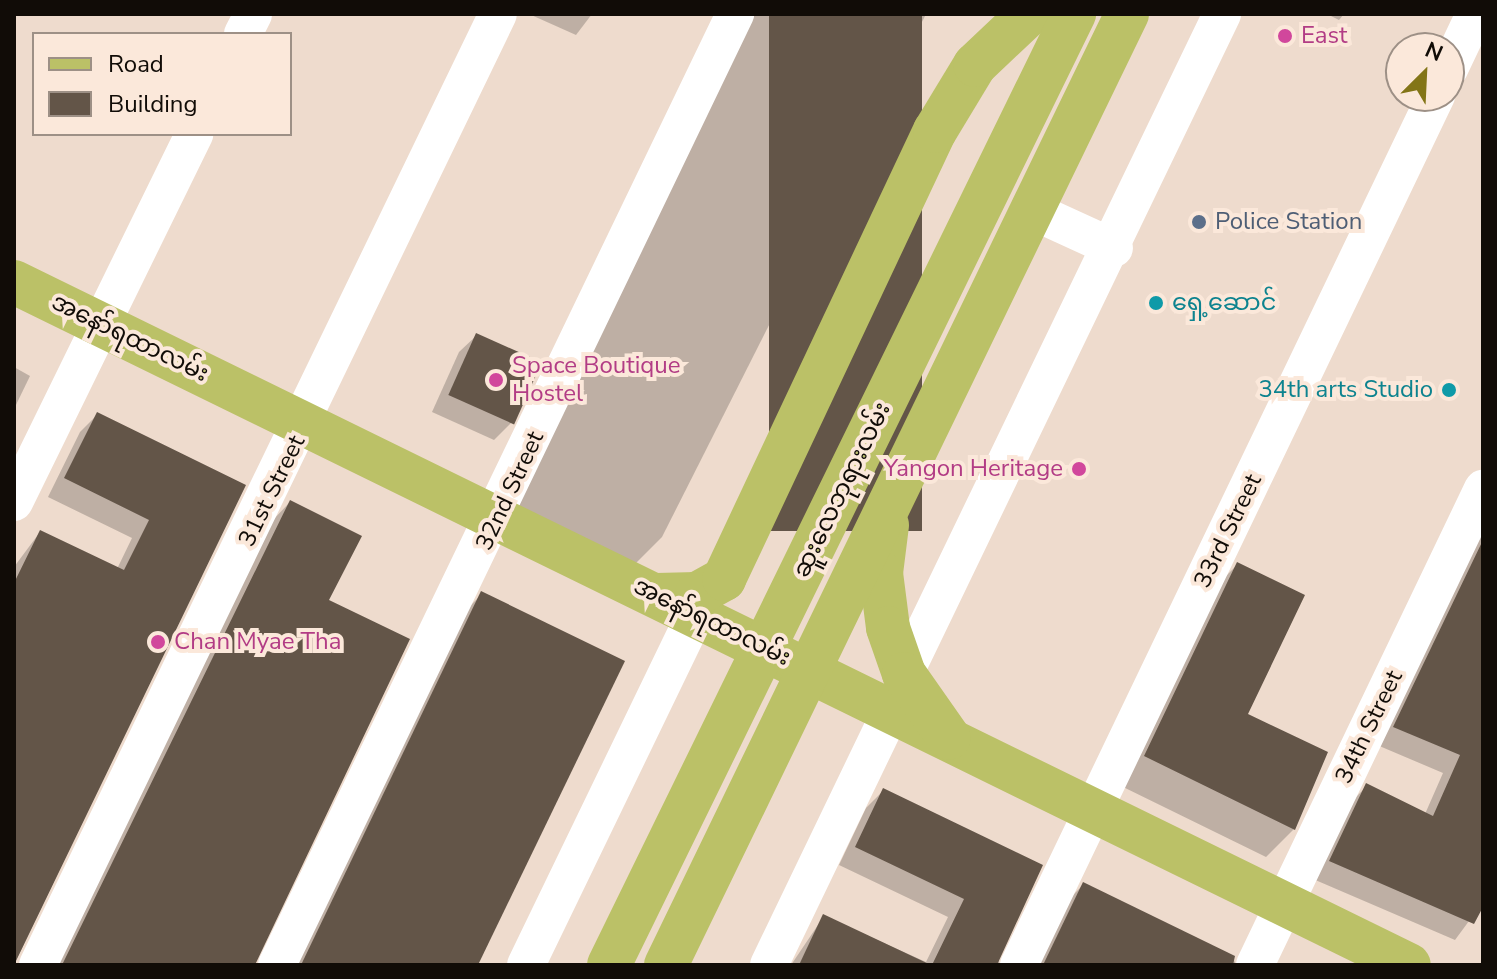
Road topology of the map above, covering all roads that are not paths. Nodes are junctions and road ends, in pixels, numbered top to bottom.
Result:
1 (253, 14) edge
2 (498, 14) edge
3 (735, 14) edge
4 (1029, 14) edge
5 (1074, 14) edge
6 (1153, 14) edge
7 (1222, 14) edge
8 (1475, 14) edge
9 (1120, 30) edge
10 (244, 32) edge
11 (1465, 35) edge
12 (1428, 112) edge
13 (193, 136) edge
14 (1033, 211) junction
15 (1114, 248) junction
16 (14, 282) edge
17 (101, 324) junction
18 (305, 425) junction
19 (1483, 489) edge
20 (892, 493) junction
21 (14, 502) edge
22 (498, 518) junction
23 (657, 595) junction
24 (696, 614) junction
25 (763, 648) junction
26 (809, 670) junction
27 (898, 693) junction
28 (1094, 810) junction
29 (1284, 904) junction
30 (38, 965) edge
31 (277, 965) edge
32 (526, 965) edge
33 (609, 965) edge
34 (666, 965) edge
35 (769, 965) edge
36 (1019, 965) edge
37 (1255, 965) edge
38 (1409, 965) edge

1 - 10 street
2 - 18 street, 31st Street
3 - 22 street, 32nd Street
4 - 23 main road
5 - 25 main road, ဆူးလေဘုရားလမ်း
6 - 9 main road
7 - 15 street
8 - 11 street
9 - 14 main road, ဆူးလေဘုရားလမ်း
12 - 28 street, 33rd Street
13 - 17 street
14 - 15 street
14 - 20 main road, ဆူးလေဘုရားလမ်း
15 - 27 street
16 - 17 main road, အနော်ရထာလမ်း
17 - 18 main road, အနော်ရထာလမ်း
17 - 21 street
18 - 22 main road, အနော်ရထာလမ်း
18 - 30 street, 31st Street
19 - 29 street, 34th Street
20 - 26 main road, ဆူးလေဘုရားလမ်း
20 - 27 main road
22 - 23 main road, အနော်ရထာလမ်း
22 - 31 street, 32nd Street
23 - 24 main road, အနော်ရထာလမ်း
24 - 25 main road, အနော်ရထာလမ်း
24 - 32 street
25 - 26 main road, အနော်ရထာလမ်း
25 - 33 main road, ဆူးလေဘုရားလမ်း
26 - 27 main road, အနော်ရထာလမ်း
26 - 34 main road, ဆူးလေဘုရားလမ်း
27 - 28 main road
27 - 35 street
28 - 29 main road
28 - 36 street, 33rd Street
29 - 37 street, 34th Street
29 - 38 main road

